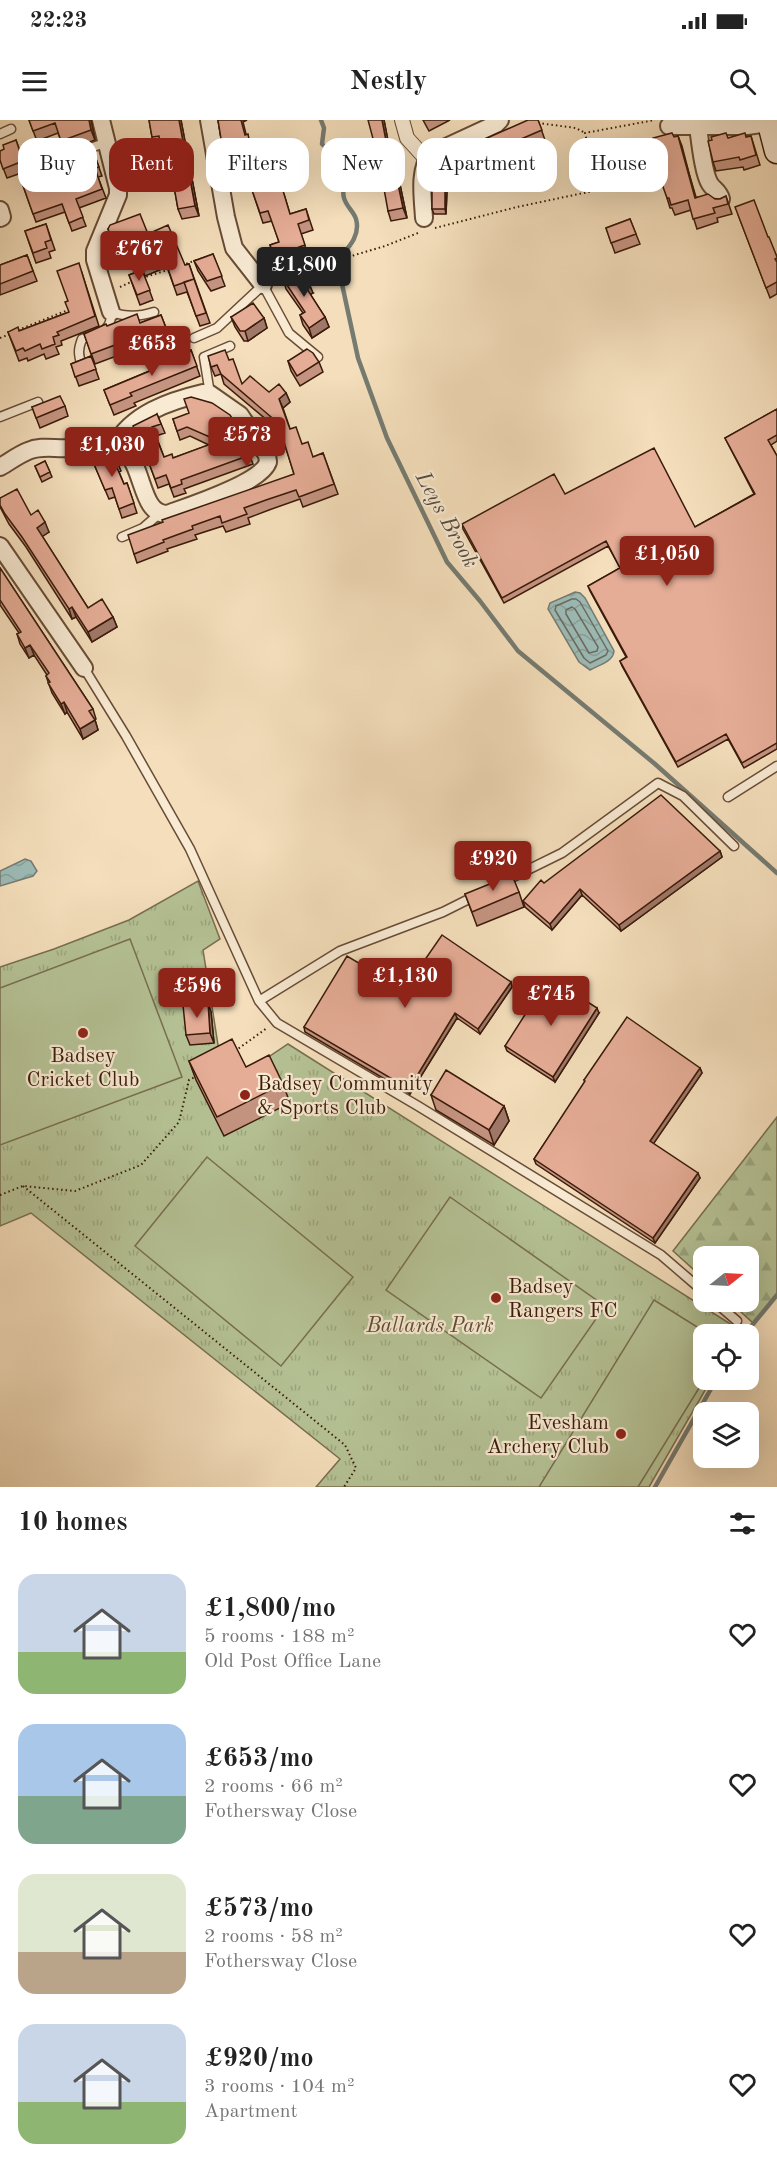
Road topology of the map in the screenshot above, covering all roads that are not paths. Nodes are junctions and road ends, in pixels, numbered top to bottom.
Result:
1 (101, 120) edge
2 (209, 120) edge
3 (402, 120) edge
4 (500, 120) edge
5 (769, 122) edge
6 (670, 123) edge
7 (698, 127) junction
8 (11, 129) dead end
9 (0, 134) edge
10 (463, 138) edge
11 (108, 142) junction
12 (97, 146) edge
13 (417, 149) edge
14 (777, 151) edge
15 (423, 192) edge
16 (721, 199) edge
17 (0, 210) edge
18 (0, 218) edge
19 (424, 218) dead end
20 (263, 285) junction
21 (111, 312) junction
22 (154, 312) dead end
23 (194, 338) dead end
24 (230, 346) dead end
25 (318, 357) edge
26 (82, 365) edge
27 (210, 394) junction
28 (38, 402) edge
29 (0, 417) edge
30 (115, 445) junction
31 (0, 467) edge
32 (159, 514) junction
33 (122, 537) dead end
34 (0, 546) edge
35 (84, 668) joint
36 (777, 766) edge
37 (728, 797) dead end
38 (734, 846) dead end
39 (493, 887) edge
40 (483, 892) edge
41 (259, 1001) junction
42 (693, 1283) edge
43 (727, 1312) edge
44 (737, 1321) dead end

1 - 11 street
2 - 20 street
3 - 13 street
4 - 10 street
5 - 7 street
5 - 14 main road
6 - 7 street
7 - 16 street
8 - 9 lane
11 - 12 lane
11 - 21 street
15 - 19 street
17 - 18 street
20 - 23 lane
20 - 25 lane
21 - 22 lane
21 - 26 lane
24 - 27 lane
27 - 30 street
27 - 32 street
28 - 29 lane
30 - 31 street
30 - 32 street
32 - 33 lane
34 - 35 street
35 - 41 lane
36 - 37 lane
38 - 39 lane
40 - 41 lane
41 - 42 lane
43 - 44 lane

